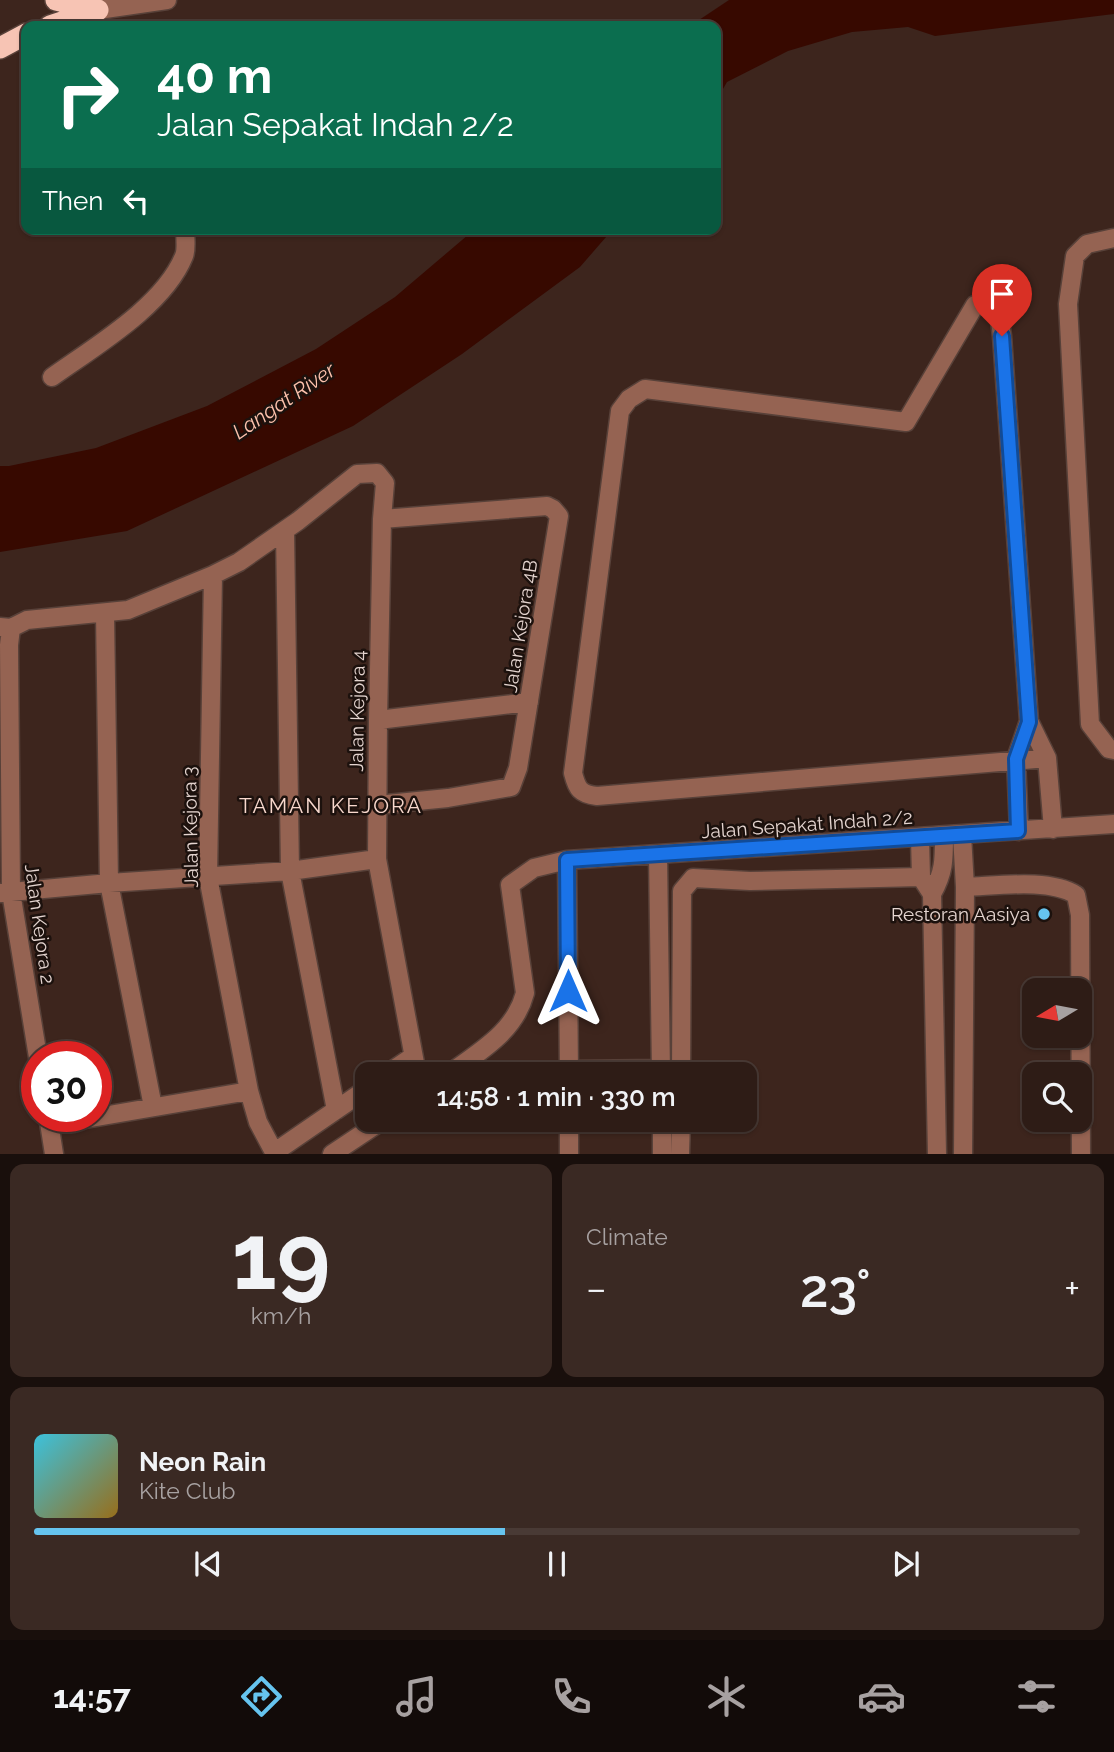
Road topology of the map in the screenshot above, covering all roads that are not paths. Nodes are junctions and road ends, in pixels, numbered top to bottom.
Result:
1 (56, 0) edge
2 (167, 0) edge
3 (98, 10) junction
4 (65, 21) edge
5 (21, 37) edge
6 (0, 48) edge
7 (185, 235) edge
8 (1114, 238) edge
9 (52, 377) dead end
10 (382, 519) junction
11 (285, 530) junction
12 (213, 575) junction
13 (105, 614) junction
14 (5, 627) edge
15 (529, 702) junction
16 (378, 720) junction
17 (1029, 722) junction
18 (1114, 750) edge
19 (1047, 758) junction
20 (1016, 759) junction
21 (377, 805) junction
22 (1114, 826) edge
23 (1053, 829) junction
24 (1018, 831) junction
25 (953, 835) junction
26 (920, 838) junction
27 (657, 854) junction
28 (377, 859) junction
29 (567, 860) junction
30 (290, 871) junction
31 (208, 877) junction
32 (921, 877) junction
33 (109, 883) junction
34 (965, 887) junction
35 (5, 892) edge
36 (932, 894) junction
37 (35, 1041) edge
38 (413, 1062) edge
39 (465, 1062) edge
40 (569, 1062) edge
41 (661, 1062) edge
42 (681, 1062) edge
43 (250, 1091) junction
44 (355, 1097) edge
45 (153, 1107) junction
46 (336, 1110) junction
47 (112, 1113) edge
48 (51, 1132) edge
49 (364, 1132) edge
50 (569, 1132) edge
51 (662, 1132) edge
52 (681, 1132) edge
53 (54, 1153) edge
54 (275, 1153) edge
55 (332, 1153) edge
56 (569, 1153) edge
57 (662, 1153) edge
58 (680, 1153) edge
59 (936, 1153) edge
60 (963, 1153) edge
61 (1081, 1153) edge

1 - 3 highway
2 - 3 street
3 - 4 highway
5 - 6 highway
7 - 9 street
8 - 18 street
10 - 11 street, Jalan Kejora 4
10 - 15 street, Jalan Kejora 4B
10 - 16 street, Jalan Kejora 4
11 - 12 street
11 - 30 street
12 - 13 street
12 - 31 street, Jalan Kejora 3
13 - 14 street
13 - 33 street
14 - 35 street, Jalan Kejora 2
15 - 16 street
15 - 21 street, Jalan Kejora 4B
16 - 21 street, Jalan Kejora 4
17 - 19 street
17 - 20 street
17 - 20 street
19 - 20 street
19 - 23 street
20 - 24 street
21 - 28 street, Jalan Kejora 4
22 - 23 street, Jalan Sepakat Indah 2/2
23 - 24 street, Jalan Sepakat Indah 2/2
24 - 25 street, Jalan Sepakat Indah 2/2
25 - 26 street, Jalan Sepakat Indah 2/2
25 - 34 street
25 - 36 street
26 - 27 street, Jalan Sepakat Indah 2/2
26 - 32 street
27 - 29 street, Jalan Sepakat Indah 2/2
27 - 41 street
28 - 30 street
28 - 38 street, Jalan Kejora 4
29 - 39 street, Jalan Sepakat Indah 2/2
29 - 40 street
30 - 31 street
30 - 46 street
31 - 33 street
31 - 43 street, Jalan Kejora 3
32 - 36 street
32 - 42 street
33 - 35 street
33 - 45 street
34 - 60 street
34 - 61 street
35 - 37 street, Jalan Kejora 2
36 - 59 street
43 - 45 street
43 - 54 street, Jalan Kejora 3
44 - 46 street
45 - 47 street
46 - 54 street
48 - 53 street
49 - 55 street
50 - 56 street
51 - 57 street
52 - 58 street

